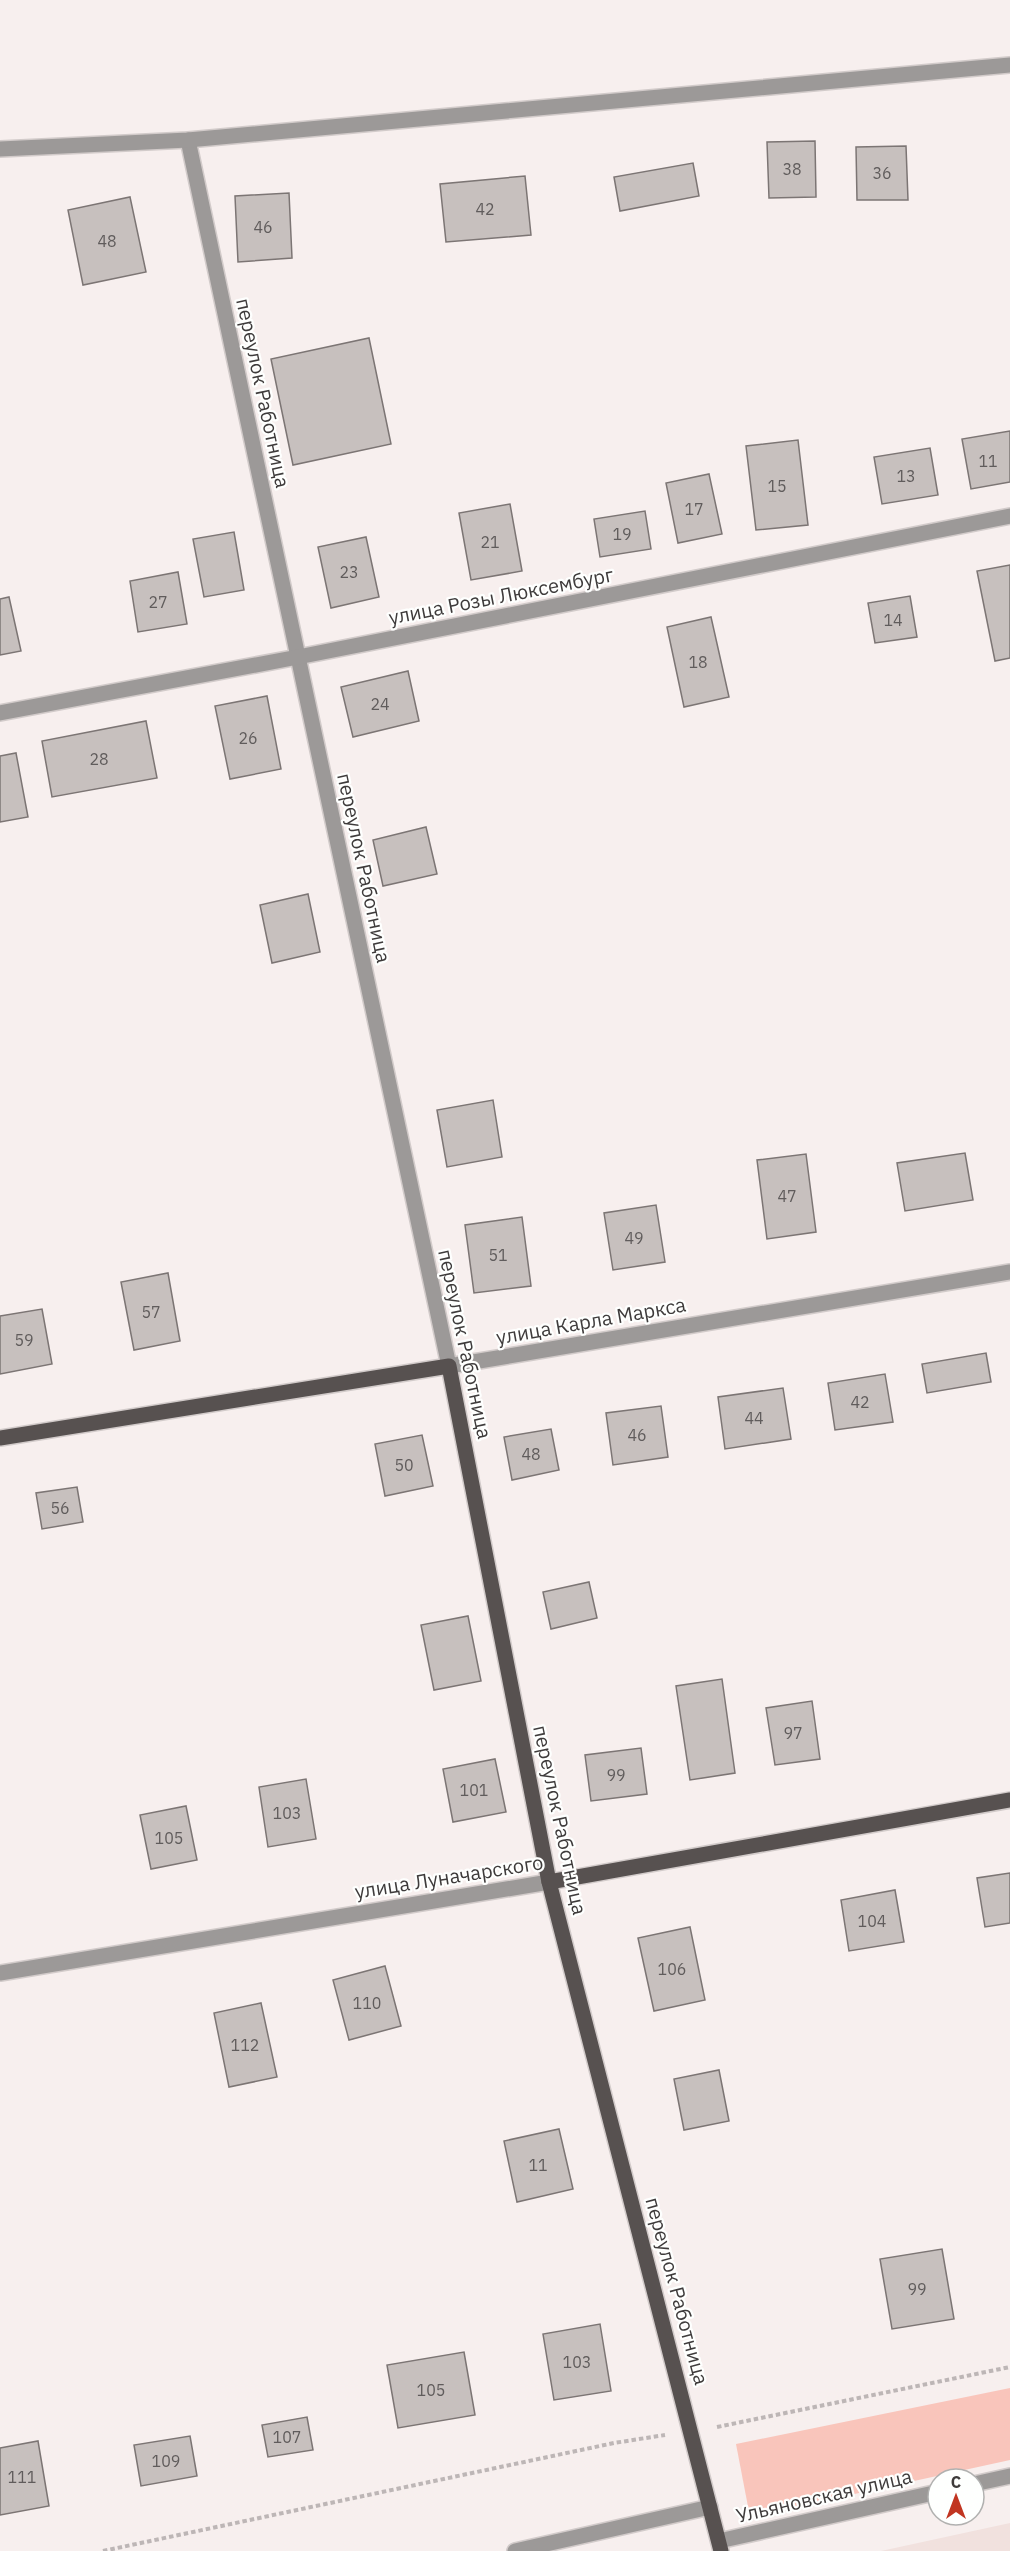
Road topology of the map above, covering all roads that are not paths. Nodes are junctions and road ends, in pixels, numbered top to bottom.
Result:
1 (1010, 65) edge
2 (188, 140) junction
3 (0, 149) edge
4 (1010, 516) edge
5 (298, 657) junction
6 (0, 712) edge
7 (1010, 1272) edge
8 (449, 1366) junction
9 (0, 1438) edge
10 (1010, 1800) edge
11 (549, 1882) junction
12 (0, 1973) edge
13 (1010, 2476) edge
14 (986, 2481) edge
15 (926, 2495) edge
16 (710, 2507) junction
17 (720, 2546) edge
18 (515, 2551) edge

1 - 2 street
2 - 3 street
2 - 5 street, переулок Работница
4 - 5 street, улица Розы Люксембург
5 - 6 street, улица Розы Люксембург
5 - 8 street, переулок Работница
7 - 8 street, улица Карла Маркса
8 - 9 main road, улица Карла Маркса
8 - 11 main road, переулок Работница
10 - 11 main road, улица Луначарского
11 - 12 street, улица Луначарского
11 - 16 main road, переулок Работница
13 - 14 street
15 - 17 street, Ульяновская улица
16 - 17 main road, переулок Работница
16 - 18 street, Ульяновская улица

